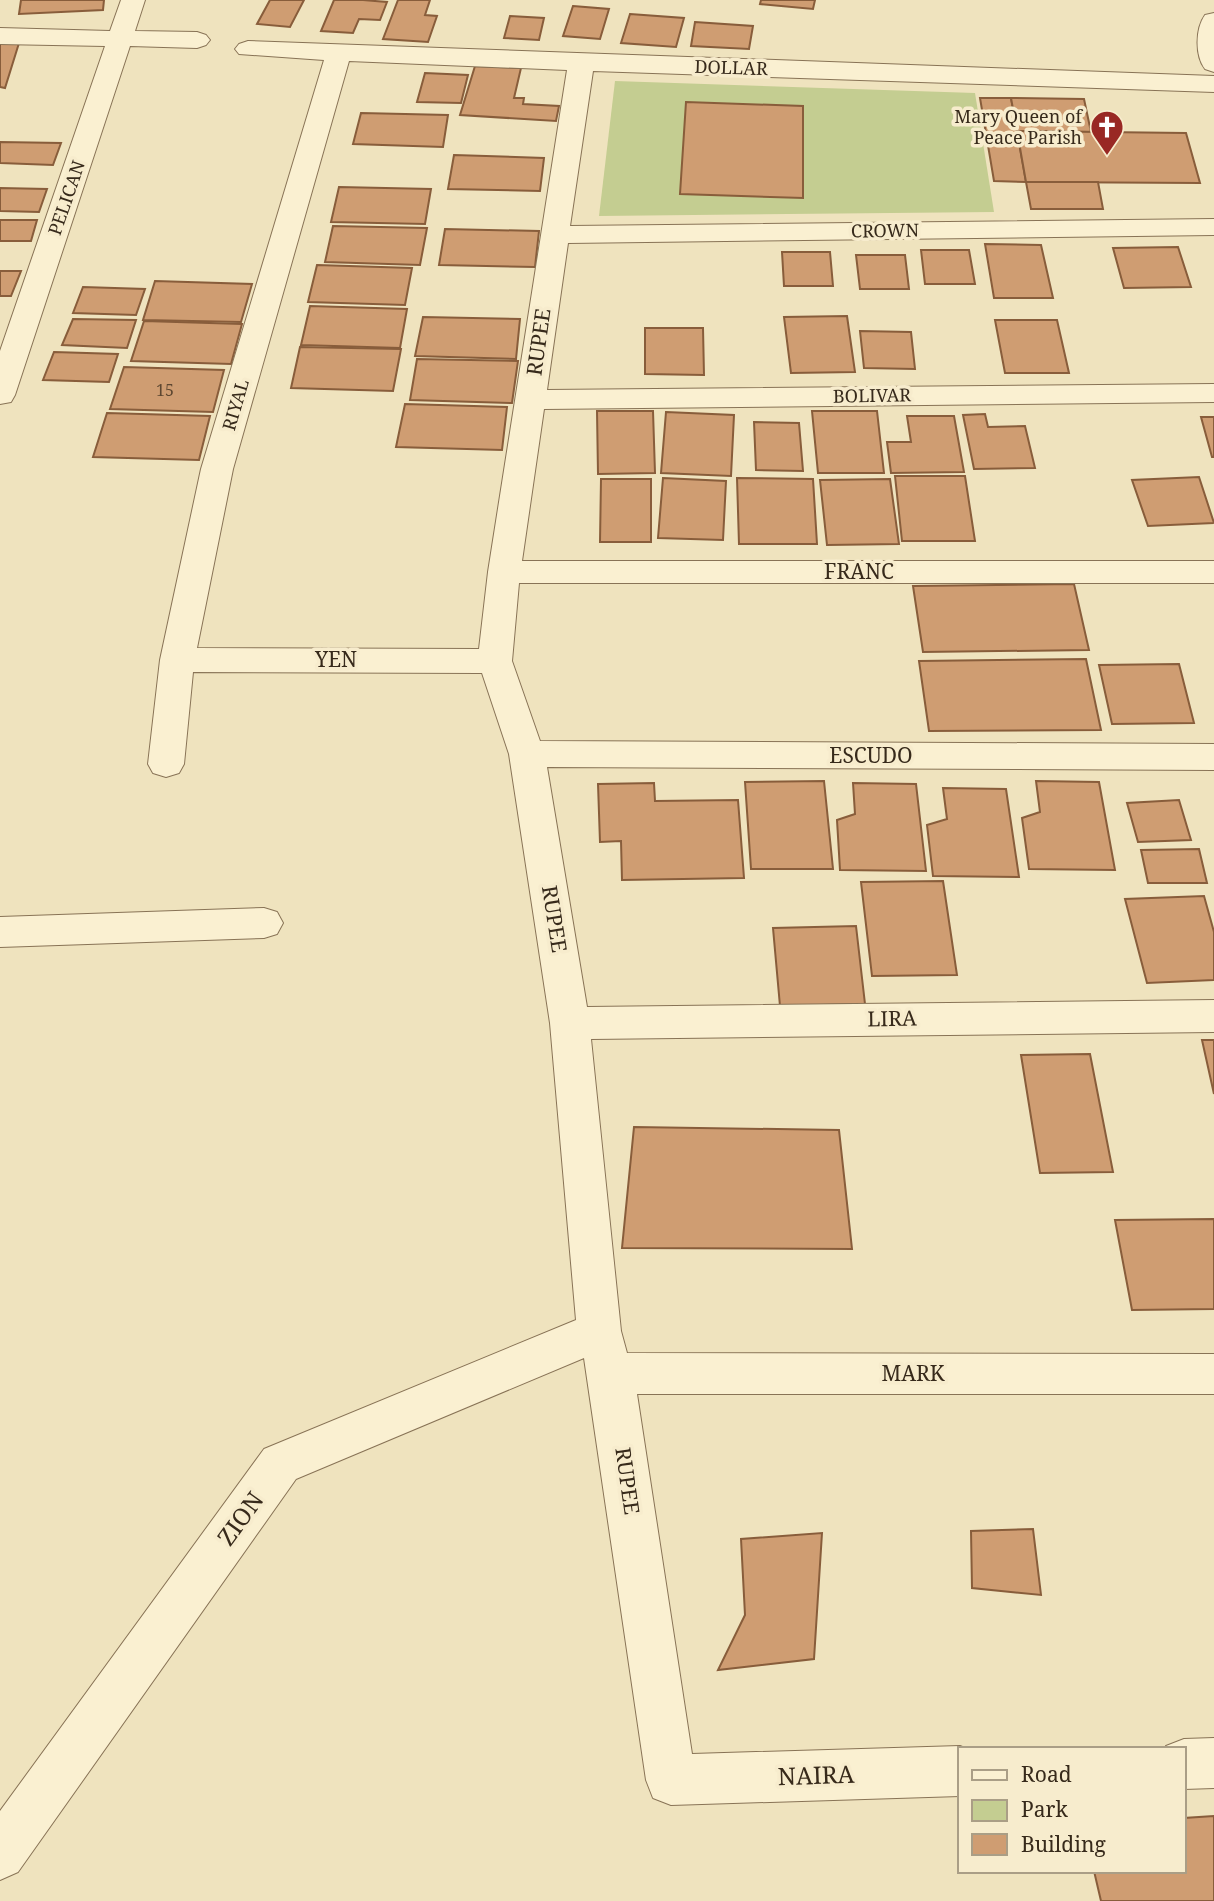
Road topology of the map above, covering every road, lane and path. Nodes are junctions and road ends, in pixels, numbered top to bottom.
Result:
1 (133, 0) edge
2 (1214, 20) edge
3 (0, 36) edge
4 (122, 38) junction
5 (197, 40) dead end
6 (248, 49) dead end
7 (339, 53) junction
8 (581, 63) junction
9 (1214, 64) edge
10 (1214, 84) edge
11 (1214, 227) edge
12 (555, 235) junction
13 (1214, 393) edge
14 (0, 395) edge
15 (531, 400) junction
16 (504, 572) junction
17 (1214, 572) edge
18 (177, 660) junction
19 (495, 662) junction
20 (527, 754) junction
21 (1214, 757) edge
22 (166, 764) dead end
23 (264, 923) dead end
24 (0, 932) edge
25 (1214, 1016) edge
26 (570, 1023) junction
27 (605, 1352) junction
28 (1214, 1374) edge
29 (1214, 1763) edge
30 (1186, 1764) edge
31 (958, 1771) edge
32 (671, 1780) joint
33 (0, 1854) edge

1 - 4 street, PELICAN
2 - 9 street
3 - 4 street
4 - 5 street
4 - 14 street, PELICAN
6 - 7 street, DOLLAR
7 - 8 street, DOLLAR
7 - 18 street, RIYAL
8 - 10 street, DOLLAR
8 - 12 street, RUPEE
11 - 12 street, CROWN
12 - 15 street, RUPEE
13 - 15 street, BOLIVAR
15 - 16 street, RUPEE
16 - 17 street, FRANC
16 - 19 street, RUPEE
18 - 19 street, YEN
18 - 22 street, RIYAL
19 - 20 street, RUPEE
20 - 21 street, ESCUDO
20 - 26 street, RUPEE
23 - 24 street
25 - 26 street, LIRA
26 - 27 street, RUPEE
27 - 28 street, MARK
27 - 32 street, RUPEE
27 - 33 street, ZION
29 - 30 street
31 - 32 street, NAIRA

